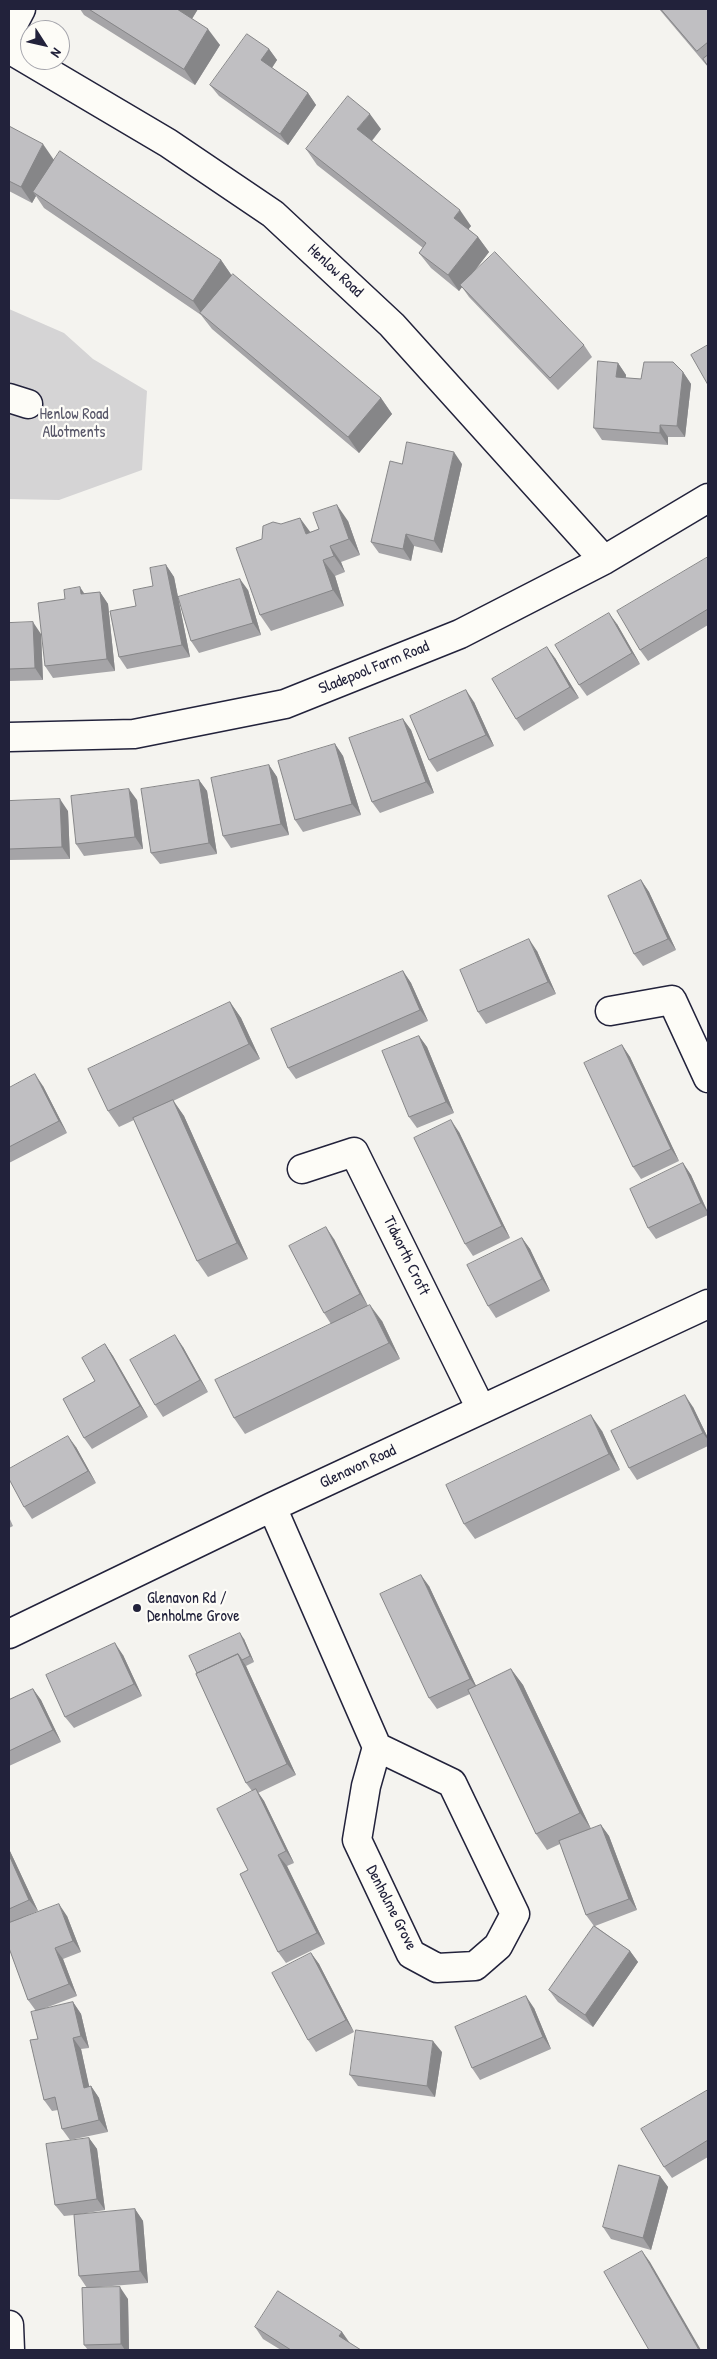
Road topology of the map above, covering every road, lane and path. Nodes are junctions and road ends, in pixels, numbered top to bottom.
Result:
1 (20, 9) edge
2 (9, 32) edge
3 (9, 49) edge
4 (708, 498) edge
5 (604, 560) junction
6 (9, 737) edge
7 (610, 1011) dead end
8 (708, 1078) edge
9 (302, 1169) dead end
10 (708, 1304) edge
11 (481, 1409) junction
12 (272, 1507) junction
13 (9, 1634) edge
14 (377, 1747) junction
15 (9, 2325) edge
16 (10, 2350) edge

1 - 2 street
3 - 5 street, Henlow Road
4 - 5 street, Sladepool Farm Road
5 - 6 street, Sladepool Farm Road
7 - 8 street
9 - 11 street, Tidworth Croft
10 - 11 street, Glenavon Road
11 - 12 street, Glenavon Road
12 - 13 street, Glenavon Road
12 - 14 street
14 - 14 street, Denholme Grove
15 - 16 street

